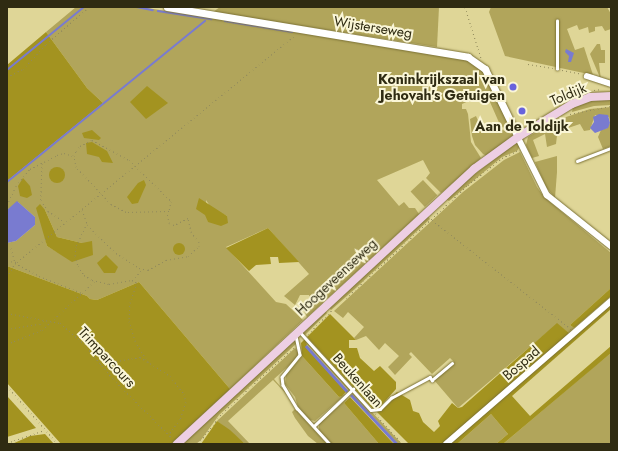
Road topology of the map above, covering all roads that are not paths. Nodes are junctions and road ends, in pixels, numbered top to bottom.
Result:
1 (167, 7) edge
2 (557, 21) dead end
3 (557, 69) dead end
4 (587, 76) dead end
5 (611, 84) edge
6 (611, 96) edge
7 (518, 136) junction
8 (611, 148) edge
9 (577, 161) dead end
10 (611, 246) edge
11 (611, 301) edge
12 (296, 332) junction
13 (452, 363) dead end
14 (353, 389) junction
15 (314, 426) junction
16 (177, 444) edge
17 (330, 444) edge
18 (446, 444) edge

1 - 7 street, Wijsterseweg
2 - 3 lane
4 - 5 street, Toldijk
6 - 7 main road, Toldijk
7 - 10 street
7 - 12 main road, Hoogeveenseweg
8 - 9 lane
11 - 18 street, Bospad
12 - 14 lane, Beukenlaan
12 - 15 lane
12 - 16 main road, Hoogeveenseweg
13 - 14 lane, Beukenlaan
14 - 15 lane
15 - 17 lane

